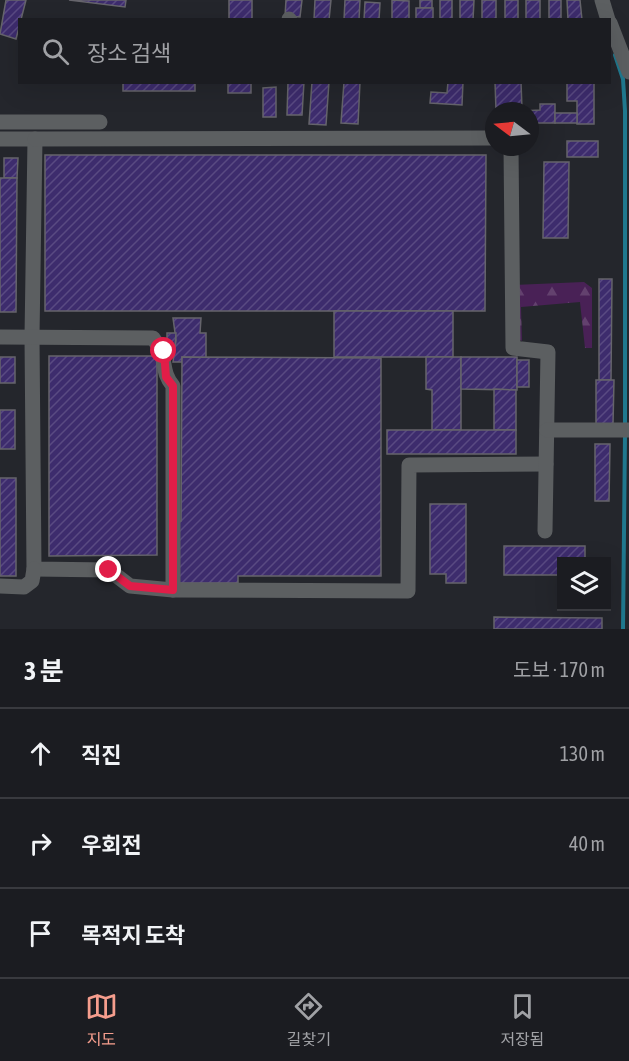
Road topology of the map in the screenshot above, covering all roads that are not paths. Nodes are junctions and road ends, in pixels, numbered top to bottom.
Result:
1 (602, 0) edge
2 (608, 18) edge
3 (611, 27) edge
4 (629, 72) edge
5 (0, 122) edge
6 (100, 122) dead end
7 (485, 138) edge
8 (0, 139) edge
9 (35, 139) junction
10 (511, 156) edge
11 (0, 337) edge
12 (32, 337) junction
13 (547, 430) junction
14 (623, 430) edge
15 (546, 464) junction
16 (545, 531) dead end
17 (34, 569) junction
18 (0, 586) edge
19 (173, 590) junction

1 - 2 street
3 - 4 street
5 - 6 street
7 - 9 street
8 - 9 street
9 - 12 street
10 - 13 street
11 - 12 street
12 - 17 street
12 - 19 street
13 - 14 street
13 - 15 street
15 - 16 street
15 - 19 street
17 - 18 street
17 - 19 street

